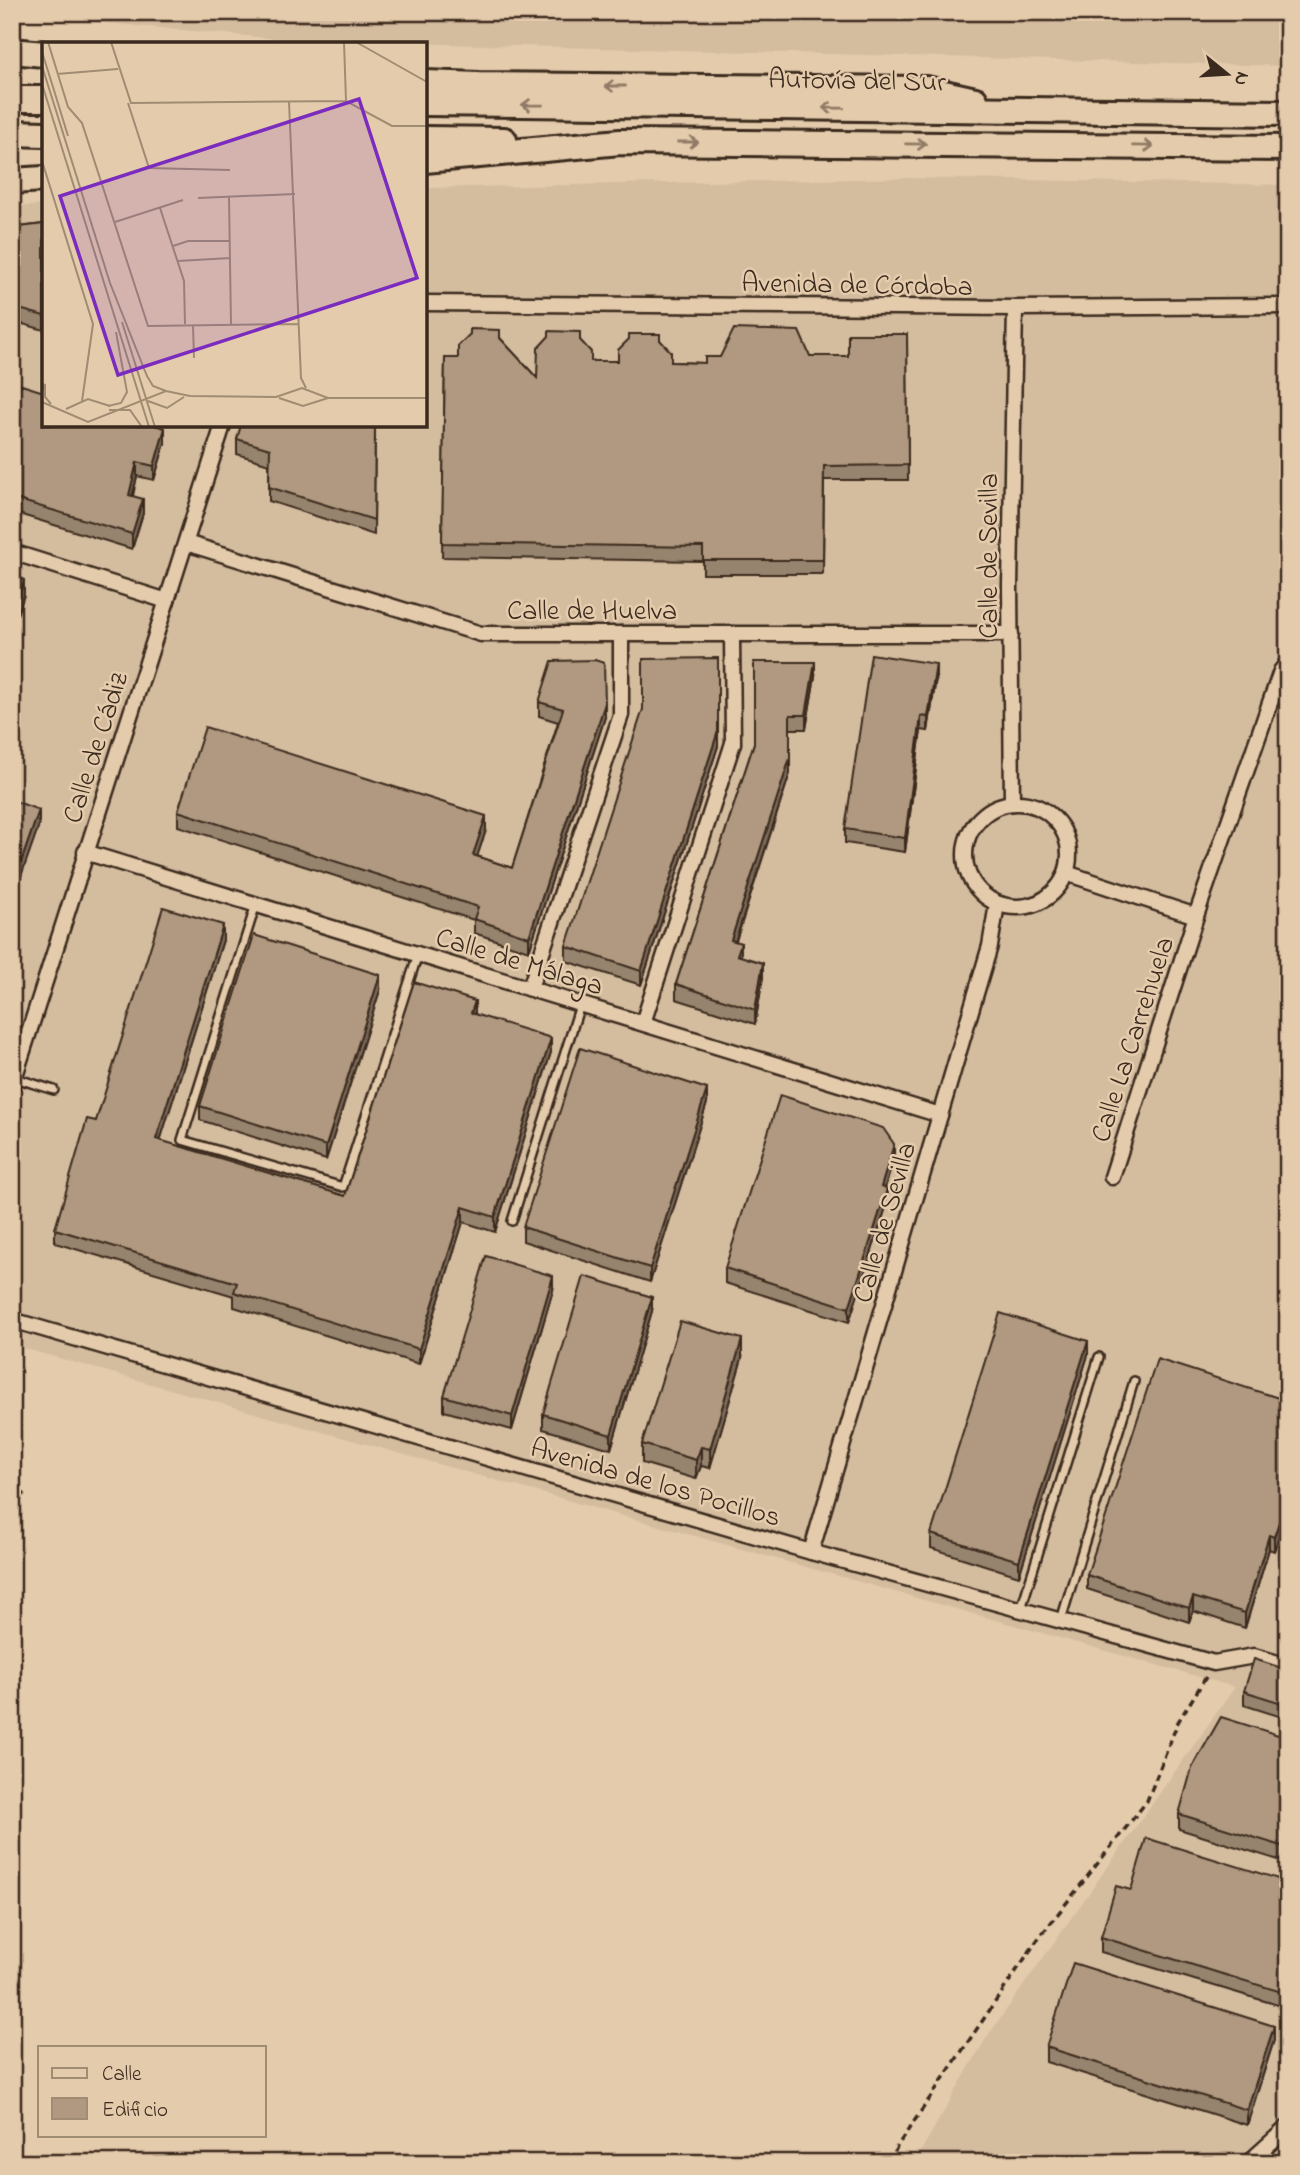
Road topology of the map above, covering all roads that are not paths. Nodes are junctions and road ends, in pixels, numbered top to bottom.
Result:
1 (12, 51) edge
2 (42, 54) edge
3 (427, 83) edge
4 (12, 99) edge
5 (42, 99) edge
6 (427, 103) edge
7 (1024, 111) junction
8 (1288, 113) edge
9 (12, 134) edge
10 (42, 134) edge
11 (427, 139) edge
12 (620, 142) junction
13 (1288, 148) edge
14 (427, 160) edge
15 (42, 179) edge
16 (12, 181) edge
17 (427, 303) edge
18 (1288, 306) edge
19 (1015, 309) junction
20 (222, 427) edge
21 (186, 543) junction
22 (12, 552) edge
23 (167, 601) junction
24 (621, 634) junction
25 (732, 634) junction
26 (1011, 634) junction
27 (1288, 662) edge
28 (1012, 803) junction
29 (85, 852) junction
30 (1066, 873) junction
31 (256, 903) junction
32 (997, 904) junction
33 (1196, 916) junction
34 (418, 954) junction
35 (530, 988) junction
36 (580, 1004) junction
37 (643, 1023) junction
38 (13, 1082) edge
39 (54, 1090) dead end
40 (940, 1115) junction
41 (1112, 1177) dead end
42 (512, 1222) dead end
43 (12, 1320) edge
44 (1099, 1357) dead end
45 (1134, 1381) dead end
46 (811, 1552) junction
47 (1021, 1609) junction
48 (1061, 1620) junction
49 (1288, 1666) edge
50 (1288, 2127) edge
51 (1248, 2163) edge

1 - 2 highway
7 -> 3 highway
4 - 5 highway
7 -> 6 highway, Autovía del Sur
7 - 8 highway, Autovía del Sur
9 - 10 highway
11 - 12 highway
12 -> 13 highway
12 - 14 highway
15 - 16 highway
17 - 19 street, Avenida de Córdoba
18 - 19 street, Avenida de Córdoba
19 - 26 street, Calle de Sevilla
20 - 21 street, Calle de Cádiz
21 - 23 street, Calle de Cádiz
21 - 24 street, Calle de Huelva
22 - 23 street
23 - 29 street, Calle de Cádiz
24 - 25 street, Calle de Huelva
24 - 35 street
25 - 26 street, Calle de Huelva
25 - 37 street
26 - 28 street, Calle de Sevilla
27 - 33 street, Calle La Carrehuela
28 - 30 street
28 - 32 street
29 - 31 street, Calle de Málaga
29 - 38 street, Calle de Cádiz
30 - 32 street
30 - 33 street, Calle La Carrehuela
31 - 34 street, Calle de Málaga
31 - 34 lane
32 - 40 street, Calle de Sevilla
33 - 41 street, Calle La Carrehuela
34 - 35 street, Calle de Málaga
35 - 36 street, Calle de Málaga
36 - 37 street, Calle de Málaga
36 - 42 lane
37 - 40 street, Calle de Málaga
38 - 39 lane
40 - 46 street, Calle de Sevilla
43 - 46 street, Avenida de los Pocillos
44 - 47 lane
45 - 48 lane
46 - 47 street, Avenida de los Pocillos
47 - 48 street, Avenida de los Pocillos
48 - 49 street, Avenida de los Pocillos
50 - 51 street

